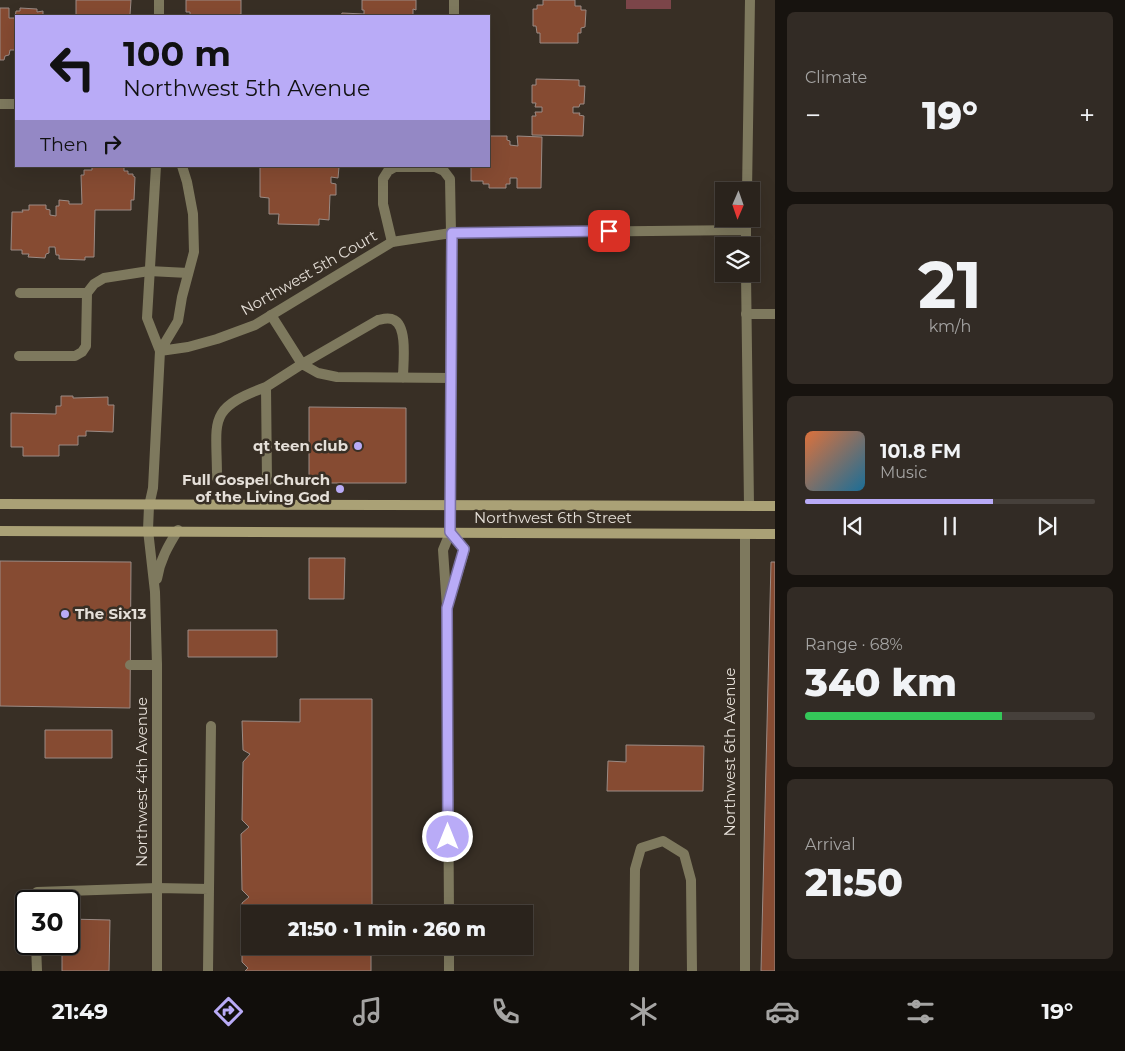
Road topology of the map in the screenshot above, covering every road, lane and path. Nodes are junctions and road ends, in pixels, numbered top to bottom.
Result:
1 (159, 0) edge
2 (454, 0) edge
3 (750, 0) edge
4 (159, 15) edge
5 (454, 15) edge
6 (0, 104) edge
7 (15, 104) edge
8 (156, 167) edge
9 (182, 167) edge
10 (747, 182) edge
11 (715, 225) edge
12 (452, 233) junction
13 (392, 242) junction
14 (149, 271) junction
15 (188, 273) junction
16 (746, 282) edge
17 (20, 293) dead end
18 (87, 293) junction
19 (746, 314) junction
20 (775, 314) edge
21 (271, 315) junction
22 (160, 351) junction
23 (19, 356) dead end
24 (302, 364) junction
25 (403, 378) junction
26 (452, 378) junction
27 (266, 387) junction
28 (217, 478) dead end
29 (268, 481) dead end
30 (0, 504) edge
31 (450, 505) junction
32 (149, 506) junction
33 (749, 506) junction
34 (775, 506) edge
35 (148, 530) junction
36 (178, 530) junction
37 (0, 531) edge
38 (450, 532) junction
39 (745, 534) junction
40 (775, 534) edge
41 (155, 592) junction
42 (447, 608) junction
43 (156, 665) junction
44 (130, 666) dead end
45 (211, 726) dead end
46 (157, 888) junction
47 (209, 888) junction
48 (80, 891) edge
49 (449, 905) edge
50 (36, 955) edge
51 (449, 955) edge
52 (36, 971) edge
53 (157, 971) edge
54 (208, 971) edge
55 (449, 971) edge
56 (634, 971) edge
57 (692, 971) edge
58 (745, 971) edge

1 - 4 street
2 - 5 street
3 - 10 street
6 - 7 street
8 - 14 street, Northwest 4th Avenue
9 - 15 street, Northwest 4th Avenue
11 - 12 street, Northwest 5th Court
12 - 13 street, Northwest 5th Court
12 - 13 street
12 - 26 street
13 - 21 street, Northwest 5th Court
14 - 15 street
14 - 18 street
14 - 22 street, Northwest 4th Avenue
15 - 22 street, Northwest 4th Avenue
16 - 19 street
17 - 18 street
18 - 23 street
19 - 20 street
19 - 33 street
21 - 22 street, Northwest 5th Court
21 - 24 street
22 - 32 street, Northwest 4th Avenue
24 - 25 street
24 - 25 street
24 - 27 street
25 - 26 street
26 - 31 street
27 - 28 street
27 - 29 street
30 - 32 street, Northwest 6th Street
31 - 32 street, Northwest 6th Street
31 - 33 street, Northwest 6th Street
31 - 38 street
32 - 35 street, Northwest 4th Avenue
33 - 34 street, Northwest 6th Street
35 - 36 street, Northwest 6th Street
35 - 37 street, Northwest 6th Street
35 - 41 street, Northwest 4th Avenue
36 - 38 street, Northwest 6th Street
36 - 41 street, Northwest 4th Avenue
38 - 39 street, Northwest 6th Street
38 - 42 street
38 - 42 street
39 - 40 street, Northwest 6th Street
39 - 58 street, Northwest 6th Avenue
41 - 43 street, Northwest 4th Avenue
42 - 49 street
43 - 44 street
43 - 46 street, Northwest 4th Avenue
45 - 47 street
46 - 47 street
46 - 48 street
46 - 53 street, Northwest 4th Avenue
47 - 54 street
50 - 52 street
51 - 55 street
56 - 57 street

